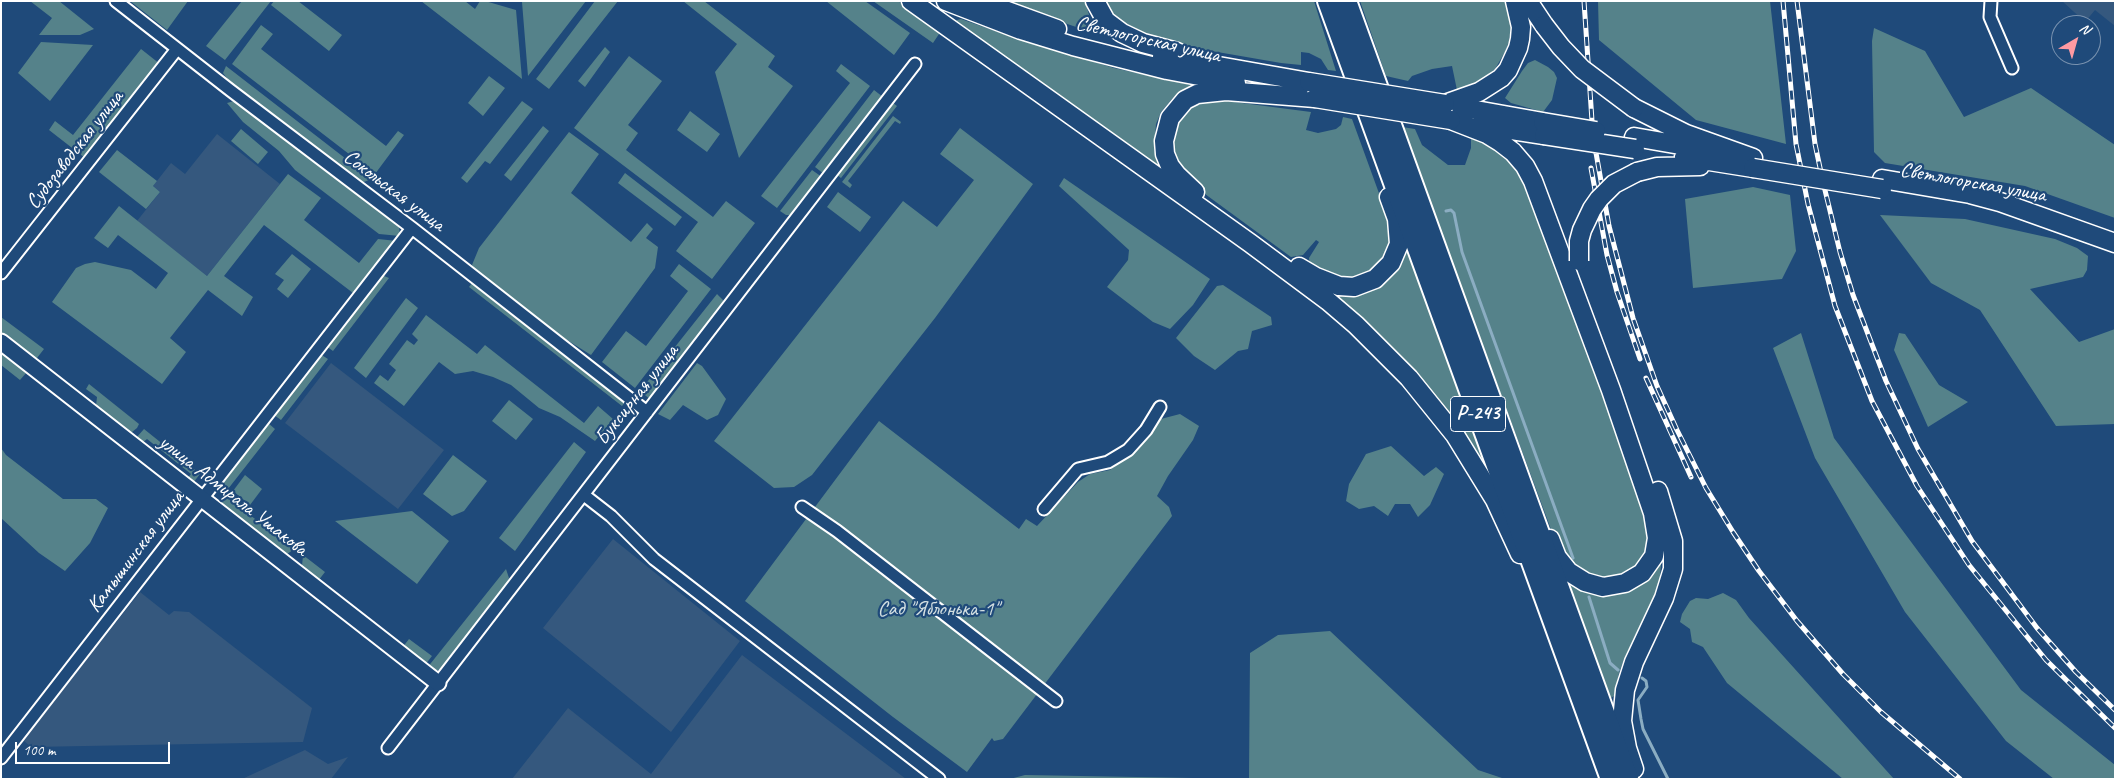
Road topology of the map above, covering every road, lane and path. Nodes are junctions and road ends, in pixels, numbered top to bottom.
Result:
1 (116, 1) edge
2 (911, 1) edge
3 (946, 1) edge
4 (980, 1) edge
5 (1095, 1) edge
6 (1322, 1) edge
7 (1328, 1) edge
8 (1346, 1) edge
9 (1515, 1) edge
10 (1528, 1) edge
11 (1991, 1) edge
12 (1339, 34) junction
13 (177, 50) junction
14 (915, 64) dead end
15 (2012, 68) dead end
16 (1255, 73) junction
17 (1355, 76) junction
18 (1312, 90) junction
19 (1448, 112) junction
20 (1753, 163) junction
21 (412, 228) junction
22 (2115, 243) edge
23 (1, 273) edge
24 (1, 342) edge
25 (1486, 387) junction
26 (1160, 407) dead end
27 (647, 412) junction
28 (584, 495) junction
29 (202, 497) junction
30 (802, 507) dead end
31 (1044, 509) dead end
32 (438, 683) junction
33 (1056, 701) dead end
34 (388, 748) dead end
35 (1601, 751) junction
36 (1, 758) edge
37 (1626, 777) edge
38 (939, 779) edge

1 - 13 street, Сокольская улица
2 - 35 main road
3 - 18 main road, Светлогорская улица
4 - 16 main road, Светлогорская улица
5 - 16 main road
6 - 12 main road
7 - 12 highway, Р-243
8 - 25 highway, Р-243
9 - 19 main road
10 - 20 main road, bridge
11 - 15 street
12 - 17 highway, Р-243
13 - 21 street, Сокольская улица
13 - 23 street, Судозаводская улица
14 - 27 street, Буксирная улица
16 - 18 main road, Светлогорская улица
17 - 18 main road
17 - 35 highway, Р-243
18 - 19 main road, bridge
19 - 20 main road, bridge
19 - 25 main road
20 - 22 main road, Светлогорская улица
20 - 37 main road, bridge
21 - 27 street, Сокольская улица
21 - 29 street, Камышинская улица
24 - 29 street, улица Адмирала Ушакова
25 - 37 highway, Р-243
26 - 31 street
27 - 28 street, Буксирная улица
28 - 32 street, Буксирная улица
28 - 38 street
29 - 32 street, улица Адмирала Ушакова
29 - 36 street, Камышинская улица
30 - 33 street
32 - 34 street, Буксирная улица
35 - 37 highway, Р-243

